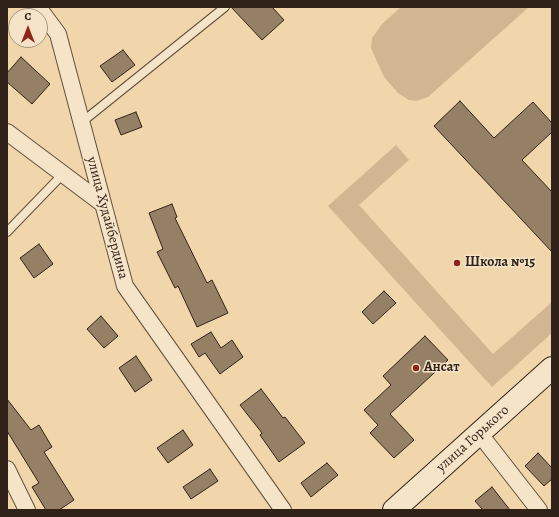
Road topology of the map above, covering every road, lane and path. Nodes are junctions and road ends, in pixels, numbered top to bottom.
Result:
1 (38, 7) edge
2 (225, 7) edge
3 (82, 122) junction
4 (7, 132) edge
5 (63, 174) junction
6 (103, 204) junction
7 (7, 232) edge
8 (552, 368) edge
9 (479, 433) junction
10 (7, 469) edge
11 (27, 510) edge
12 (282, 510) edge
13 (394, 510) edge
14 (539, 510) edge

1 - 3 street, улица Худайбердина
2 - 3 lane
3 - 6 street, улица Худайбердина
4 - 5 street
5 - 6 street
5 - 7 lane
6 - 12 street, улица Худайбердина
8 - 9 main road, улица Горького
9 - 13 main road, улица Горького
9 - 14 street
10 - 11 street

